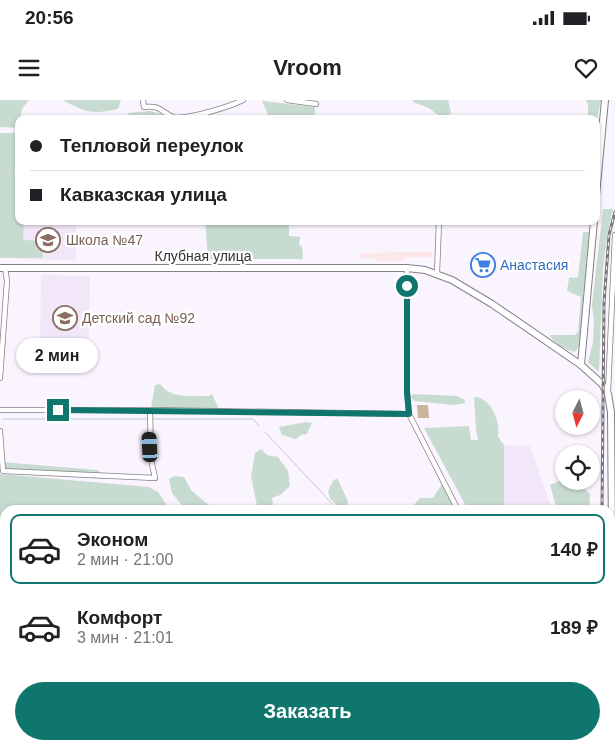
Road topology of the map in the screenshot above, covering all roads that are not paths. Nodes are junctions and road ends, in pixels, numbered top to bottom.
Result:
1 (143, 100) edge
2 (243, 100) edge
3 (287, 100) edge
4 (605, 100) edge
5 (316, 104) dead end
6 (172, 115) edge
7 (193, 115) edge
8 (600, 153) edge
9 (439, 225) edge
10 (594, 225) edge
11 (615, 235) edge
12 (2, 268) edge
13 (407, 268) junction
14 (437, 273) junction
15 (581, 365) junction
16 (0, 378) edge
17 (608, 394) junction
18 (0, 410) edge
19 (150, 412) junction
20 (409, 414) junction
21 (0, 431) edge
22 (614, 503) edge
23 (455, 505) edge

1 - 6 street
2 - 7 street
3 - 5 street
4 - 8 street
9 - 14 street
10 - 15 street
11 - 17 street
12 - 13 street, Клубная улица
12 - 16 street
13 - 14 street, Клубная улица
13 - 20 street
14 - 15 street, Клубная улица
15 - 17 street, Клубная улица
17 - 22 street
18 - 19 street
19 - 20 street
19 - 21 street
20 - 23 street

